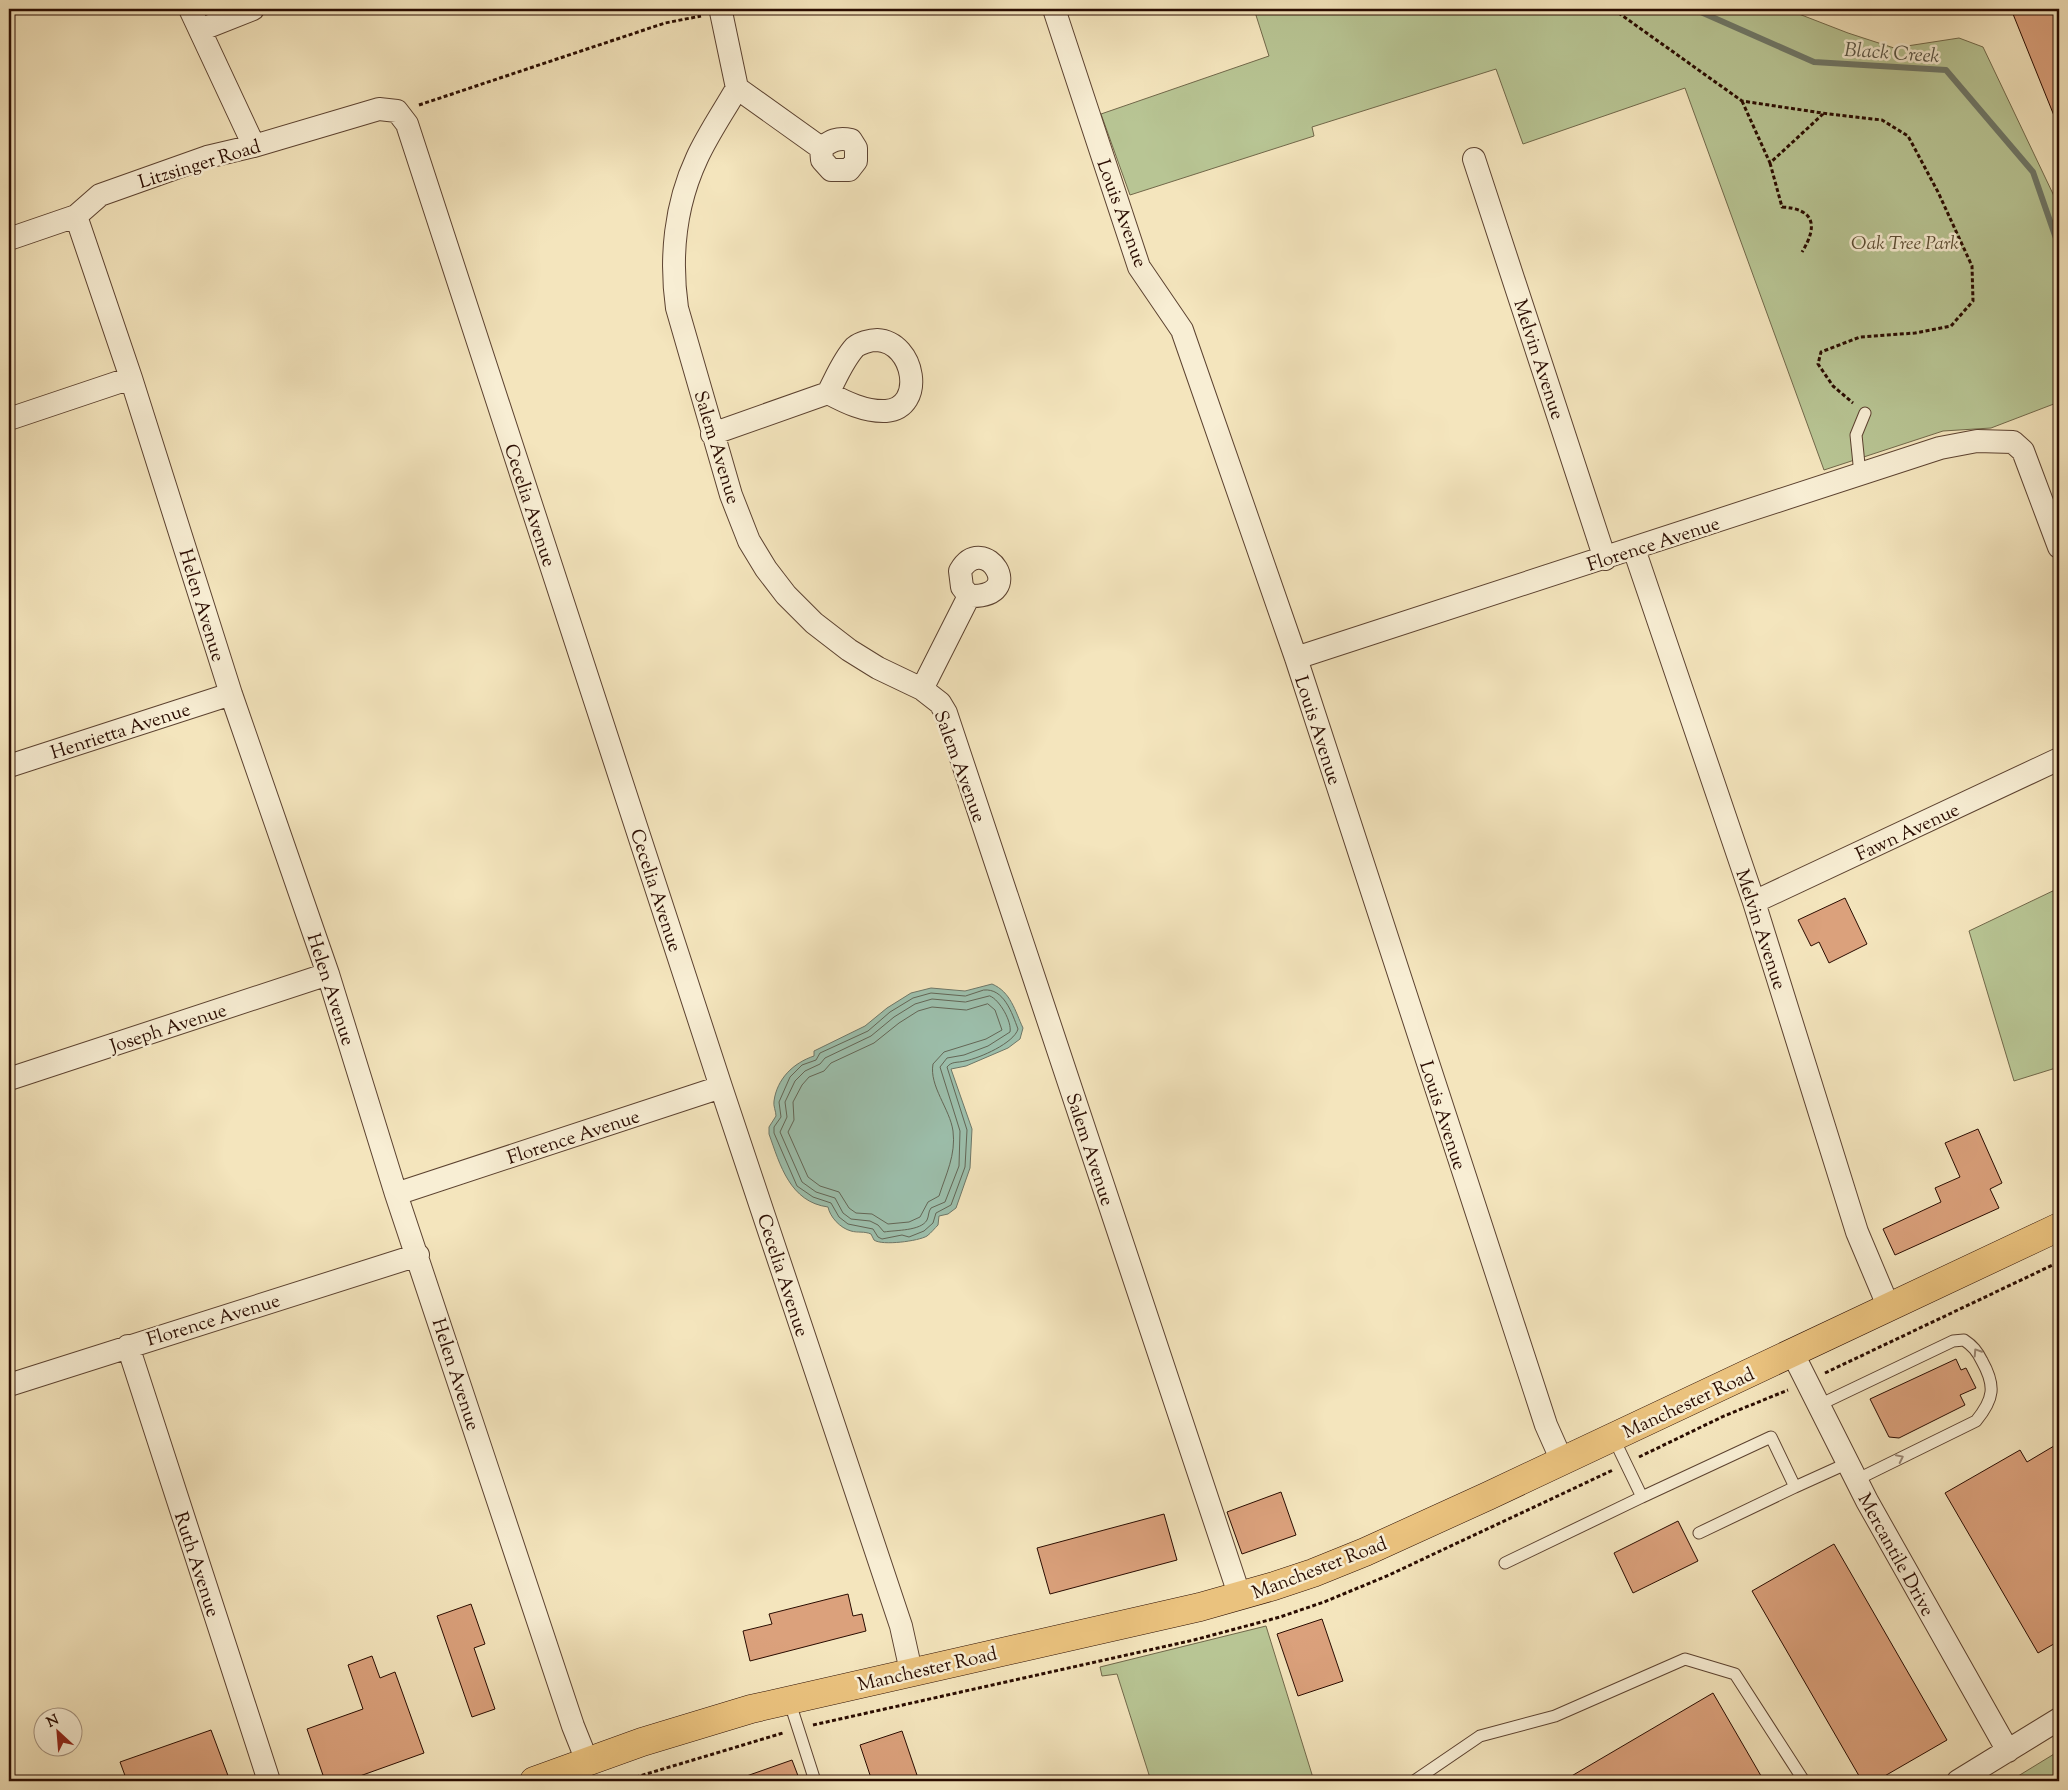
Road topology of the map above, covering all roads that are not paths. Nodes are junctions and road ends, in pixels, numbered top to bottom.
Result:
1 (190, 9) edge
2 (253, 9) edge
3 (1054, 9) edge
4 (721, 12) dead end
5 (200, 30) junction
6 (737, 88) junction
7 (400, 115) joint
8 (254, 146) junction
9 (821, 148) dead end
10 (1474, 159) dead end
11 (76, 216) junction
12 (9, 239) edge
13 (131, 378) junction
14 (828, 393) dead end
15 (1865, 413) road end
16 (9, 419) edge
17 (712, 434) junction
18 (1860, 474) junction
19 (2059, 547) edge
20 (1634, 549) junction
21 (1605, 559) junction
22 (969, 596) dead end
23 (1296, 658) junction
24 (922, 689) junction
25 (231, 694) junction
26 (2059, 759) edge
27 (9, 766) edge
28 (1754, 902) junction
29 (328, 974) junction
30 (9, 1080) edge
31 (721, 1087) junction
32 (396, 1194) junction
33 (2059, 1228) edge
34 (418, 1255) junction
35 (1889, 1308) junction
36 (128, 1346) junction
37 (1793, 1354) junction
38 (9, 1384) edge
39 (1819, 1406) junction
40 (1613, 1437) junction
41 (1562, 1461) junction
42 (1852, 1471) junction
43 (1795, 1487) junction
44 (1642, 1497) junction
45 (1699, 1533) dead end
46 (1505, 1564) dead end
47 (1240, 1597) junction
48 (912, 1672) junction
49 (789, 1700) junction
50 (2059, 1719) edge
51 (2008, 1751) junction
52 (587, 1761) junction
53 (269, 1781) edge
54 (534, 1781) edge
55 (815, 1781) edge
56 (1414, 1781) edge
57 (1804, 1781) edge
58 (1958, 1781) edge

1 - 5 street
2 - 5 street
3 - 23 street, Louis Avenue
4 - 6 street
5 - 8 street
6 - 9 street
6 - 17 street, Salem Avenue
7 - 8 street, Litzsinger Road
7 - 31 street, Cecelia Avenue
8 - 11 street, Litzsinger Road
10 - 21 street, Melvin Avenue
11 - 12 street, Litzsinger Road
11 - 13 street, Helen Avenue
13 - 16 street
13 - 25 street, Helen Avenue
14 - 17 street
15 - 18 lane
17 - 24 street, Salem Avenue
18 - 19 street, Florence Avenue
18 - 20 street, Florence Avenue
20 - 21 street, Florence Avenue
20 - 28 street, Melvin Avenue
21 - 23 street, Florence Avenue
22 - 24 street
23 - 41 street, Louis Avenue
24 - 47 street, Salem Avenue
25 - 27 street, Henrietta Avenue
25 - 29 street, Helen Avenue
26 - 28 street, Fawn Avenue
28 - 35 street, Melvin Avenue
29 - 30 street, Joseph Avenue
29 - 32 street, Helen Avenue
31 - 32 street, Florence Avenue
31 - 48 street, Cecelia Avenue
32 - 34 street, Helen Avenue
33 - 35 main road, Manchester Road
34 - 36 street, Florence Avenue
34 - 52 street, Helen Avenue
35 - 37 main road, Manchester Road
36 - 38 street, Florence Avenue
36 - 53 street, Ruth Avenue
37 - 39 street, Mercantile Drive
37 - 40 main road, Manchester Road
39 - 42 street, Mercantile Drive
42 -> 39 lane
40 - 41 main road, Manchester Road
40 - 44 lane
41 - 47 main road, Manchester Road
42 - 43 lane
42 - 51 street, Mercantile Drive
43 - 44 lane
43 - 45 lane
44 - 46 lane
47 - 48 main road, Manchester Road
48 - 49 main road, Manchester Road
49 - 52 main road, Manchester Road
49 - 55 lane
50 - 51 street
51 - 58 street
52 - 54 main road, Manchester Road
56 - 57 lane

